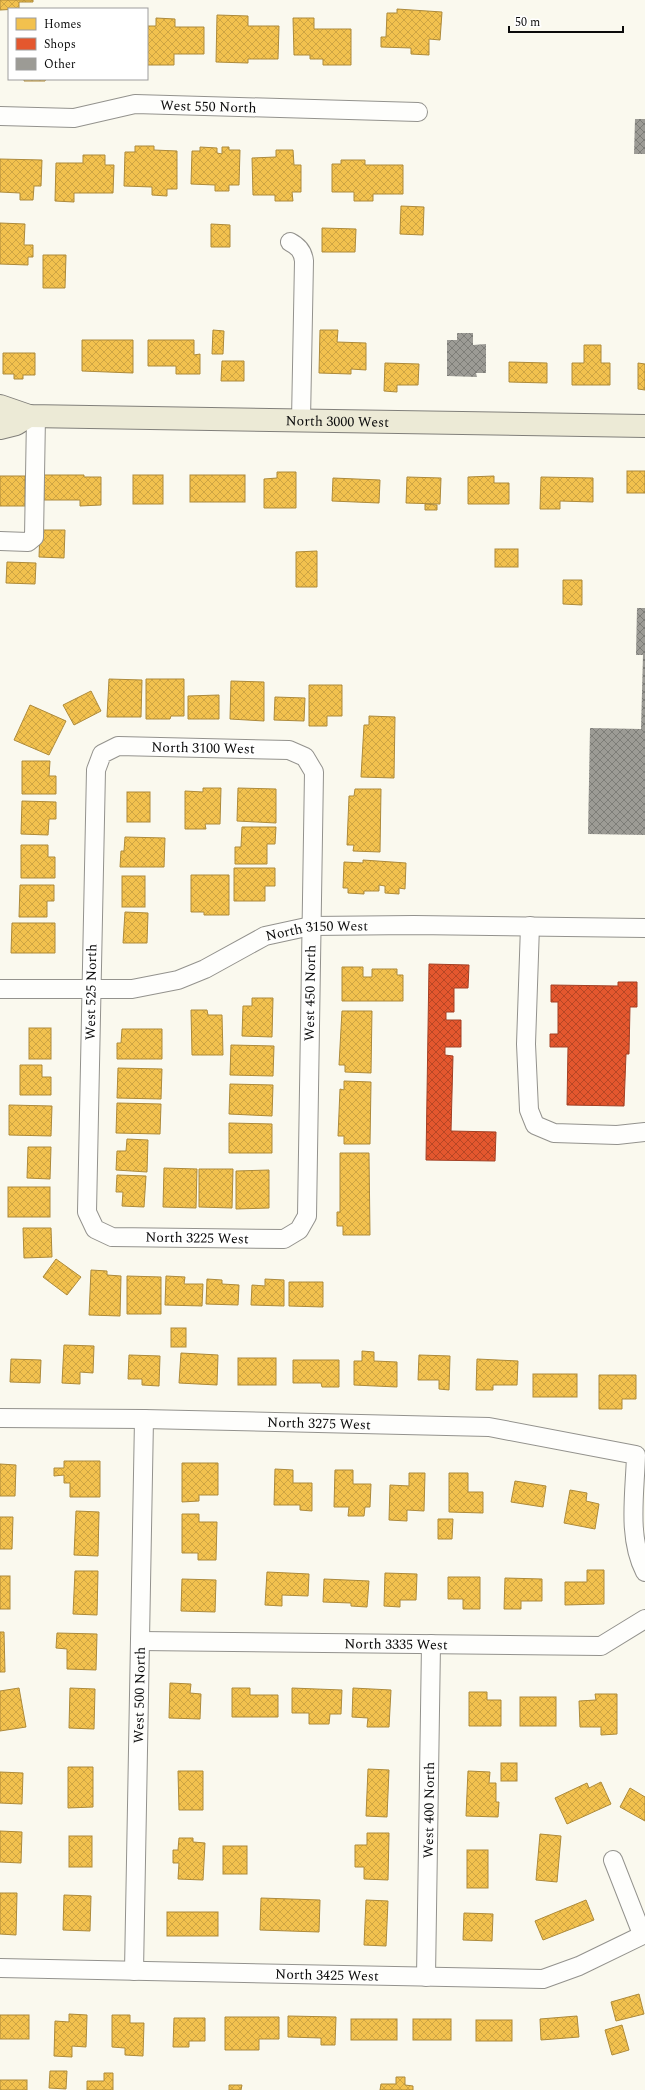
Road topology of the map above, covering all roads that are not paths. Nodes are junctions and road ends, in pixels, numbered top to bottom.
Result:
1 (418, 112) dead end
2 (0, 116) edge
3 (290, 242) dead end
4 (0, 406) edge
5 (33, 416) junction
6 (301, 420) junction
7 (645, 426) edge
8 (0, 428) edge
9 (0, 541) edge
10 (102, 754) joint
11 (305, 757) joint
12 (311, 926) junction
13 (530, 926) junction
14 (645, 928) edge
15 (91, 988) junction
16 (0, 989) edge
17 (645, 1132) edge
18 (95, 1229) joint
19 (299, 1230) joint
20 (0, 1418) edge
21 (144, 1419) junction
22 (645, 1572) edge
23 (645, 1619) edge
24 (140, 1641) junction
25 (431, 1644) junction
26 (613, 1860) dead end
27 (644, 1934) edge
28 (0, 1968) edge
29 (134, 1971) junction
30 (426, 1976) junction

1 - 2 street, West 550 North
3 - 6 street
4 - 5 main road, North 3000 West
5 - 6 main road, North 3000 West
5 - 8 main road, North 3000 West
5 - 9 street
6 - 7 main road, North 3000 West
10 - 11 street, North 3100 West
10 - 15 street, West 525 North
11 - 12 street, West 450 North
12 - 13 street, North 3150 West
12 - 15 street, North 3150 West
12 - 19 street, West 450 North
13 - 14 street, North 3150 West
13 - 17 street
15 - 16 street, North 3150 West
15 - 18 street, West 525 North
18 - 19 street, North 3225 West
20 - 21 street, North 3275 West
21 - 22 street, North 3275 West
21 - 24 street, West 500 North
23 - 25 street, North 3335 West
24 - 25 street, North 3335 West
24 - 29 street, West 500 North
25 - 30 street, West 400 North
26 - 27 street
27 - 30 street, North 3425 West
28 - 29 street, North 3425 West
29 - 30 street, North 3425 West

